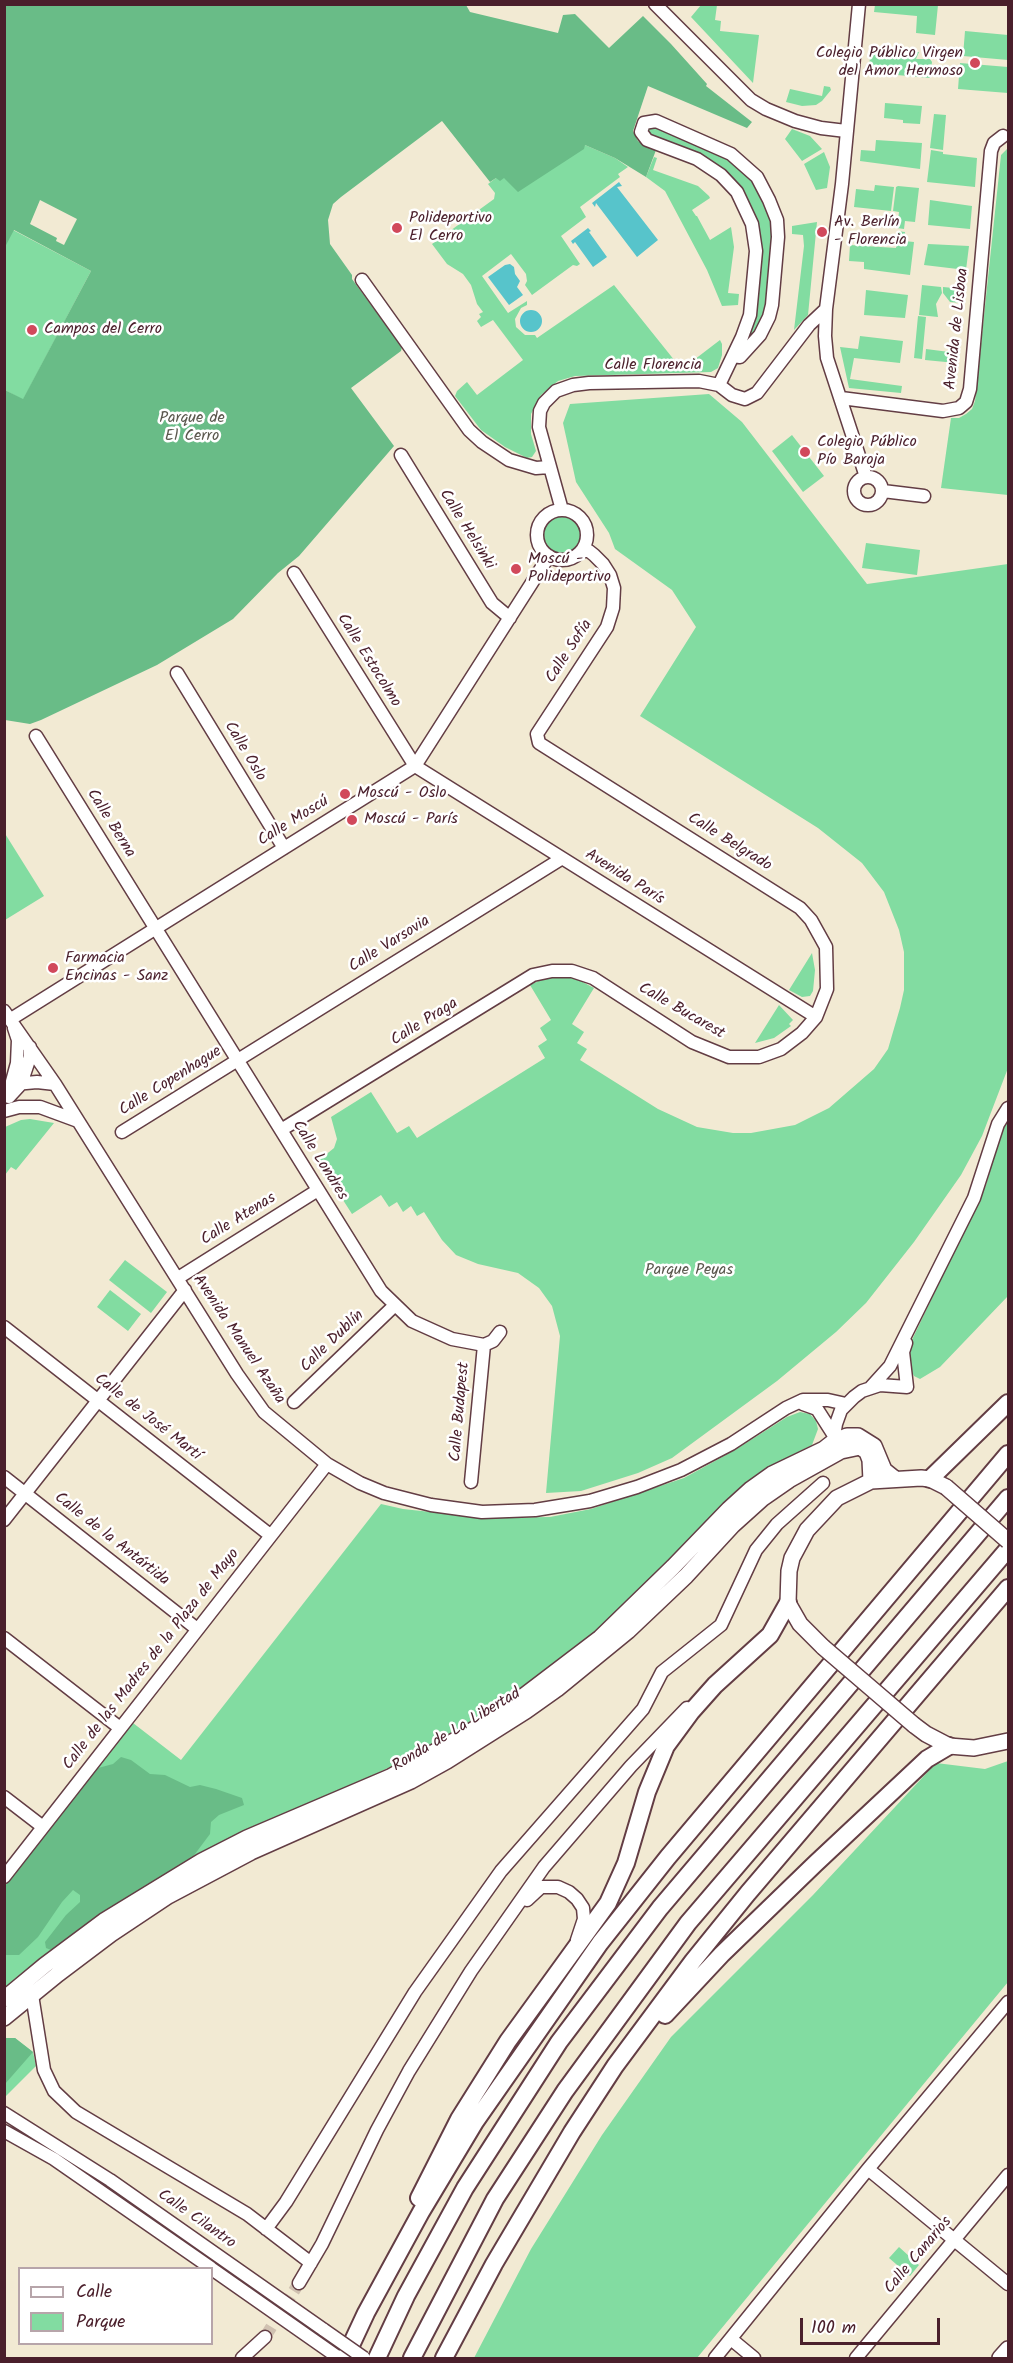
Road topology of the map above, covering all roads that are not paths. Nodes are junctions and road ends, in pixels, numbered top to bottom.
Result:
1 (655, 4) edge
2 (859, 4) edge
3 (846, 131) junction
4 (1003, 136) dead end
5 (362, 280) dead end
6 (826, 309) junction
7 (733, 357) junction
8 (719, 385) junction
9 (841, 398) junction
10 (401, 455) dead end
11 (549, 467) junction
12 (866, 477) junction
13 (882, 491) junction
14 (924, 496) dead end
15 (562, 510) junction
16 (582, 551) junction
17 (549, 556) junction
18 (294, 573) dead end
19 (510, 618) junction
20 (177, 673) dead end
21 (36, 736) dead end
22 (539, 743) joint
23 (415, 766) junction
24 (284, 848) junction
25 (561, 859) junction
26 (155, 928) junction
27 (593, 978) joint
28 (8, 1015) edge
29 (816, 1017) junction
30 (30, 1047) junction
31 (237, 1060) junction
32 (55, 1084) junction
33 (12, 1088) edge
34 (4, 1102) edge
35 (1008, 1108) edge
36 (4, 1111) edge
37 (79, 1122) junction
38 (281, 1130) junction
39 (122, 1132) dead end
40 (318, 1190) junction
41 (178, 1278) junction
42 (185, 1290) junction
43 (394, 1306) junction
44 (921, 1306) junction
45 (4, 1326) edge
46 (500, 1332) dead end
47 (484, 1345) junction
48 (871, 1387) junction
49 (99, 1401) junction
50 (294, 1402) dead end
51 (1008, 1403) edge
52 (793, 1404) junction
53 (846, 1404) junction
54 (833, 1438) junction
55 (1008, 1454) edge
56 (327, 1464) junction
57 (4, 1477) edge
58 (894, 1478) junction
59 (930, 1479) junction
60 (871, 1481) junction
61 (471, 1482) dead end
62 (823, 1483) dead end
63 (26, 1494) junction
64 (1008, 1498) edge
65 (4, 1521) edge
66 (270, 1535) junction
67 (1008, 1541) edge
68 (1008, 1549) edge
69 (1008, 1588) edge
70 (788, 1603) junction
71 (198, 1629) junction
72 (4, 1638) edge
73 (716, 1685) junction
74 (120, 1728) junction
75 (1008, 1741) edge
76 (949, 1746) junction
77 (4, 1797) edge
78 (43, 1827) junction
79 (4, 1876) edge
80 (497, 1935) junction
81 (561, 1967) junction
82 (32, 1995) junction
83 (4, 1999) edge
84 (1008, 2002) edge
85 (4, 2018) edge
86 (4, 2113) edge
87 (4, 2131) edge
88 (572, 2132) junction
89 (868, 2169) junction
90 (1008, 2175) edge
91 (266, 2229) junction
92 (954, 2240) junction
93 (311, 2263) junction
94 (208, 2267) edge
95 (391, 2268) junction
96 (213, 2270) edge
97 (299, 2283) tunnel mouth
98 (1008, 2284) edge
99 (265, 2337) tunnel mouth
100 (731, 2339) junction
101 (1008, 2349) edge
102 (242, 2358) edge
103 (339, 2358) edge
104 (345, 2358) edge
105 (364, 2358) edge
106 (377, 2358) edge
107 (412, 2358) edge
108 (444, 2358) edge
109 (715, 2358) edge
110 (754, 2358) edge
111 (856, 2358) edge
112 (1000, 2358) edge

1 - 3 street
2 - 3 street
3 - 6 street
4 - 9 street, Avenida de Lisboa
5 - 11 street
6 - 8 street, Calle Florencia
6 - 9 street
7 - 7 street
7 - 8 street
8 - 11 street, Calle Florencia
9 - 12 street
10 - 19 street, Calle Helsinki
11 - 15 street, Calle Florencia
12 - 13 street
12 - 13 street
13 - 14 street
15 - 16 street
15 - 17 street
16 - 17 street
16 - 22 street, Calle Sofía
17 - 19 street, Calle Moscú
18 - 23 street, Calle Estocolmo
19 - 23 street, Calle Moscú
20 - 24 street, Calle Oslo
21 - 26 street, Calle Berna
22 - 29 street, Calle Belgrado
23 - 24 street, Calle Moscú
23 - 25 street, Avenida París
24 - 26 street, Calle Moscú
25 - 29 street, Avenida París
25 - 31 street, Calle Varsovia
26 - 28 street, Calle Moscú
26 - 31 street, Calle Londres
27 - 29 street, Calle Bucarest
27 - 38 street, Calle Praga
28 - 30 street, Avenida Manuel Azaña
28 - 33 street
30 - 32 street, Avenida Manuel Azaña
30 - 33 street
31 - 38 street, Calle Londres
31 - 39 street, Calle Copenhague
32 - 33 street
32 - 37 street, Avenida Manuel Azaña
33 - 34 street
35 - 44 street
36 - 37 street
37 - 41 street, Avenida Manuel Azaña
38 - 40 street, Calle Londres
40 - 41 street, Calle Atenas
40 - 43 street, Calle Londres
41 - 42 street, Avenida Manuel Azaña
42 - 49 street
42 - 56 street, Avenida Manuel Azaña
43 - 47 street, Calle Londres
43 - 50 street, Calle Dublín
44 - 48 street
44 - 48 street
45 - 49 street, Calle de José Martí
46 - 47 street
47 - 61 street, Calle Budapest
48 - 53 street
49 - 63 street
49 - 66 street, Calle de José Martí
51 - 59 highway
52 - 53 street, Avenida Manuel Azaña
52 - 54 street
52 - 56 street, Avenida Manuel Azaña
53 - 54 street
54 - 58 main road, Ronda de La Libertad
54 - 83 main road, Ronda de La Libertad
55 - 95 highway
56 - 66 street, Calle de las Madres de la Plaza de Mayo
57 - 63 street, Calle de la Antártida
58 - 59 main road
58 - 60 main road
59 - 67 main road, bridge
60 - 70 main road
60 - 82 main road, Ronda de La Libertad
62 - 91 street
63 - 65 street
63 - 71 street, Calle de la Antártida
64 - 106 highway
66 - 71 street, Calle de las Madres de la Plaza de Mayo
68 - 107 highway
69 - 88 highway
70 - 73 highway
70 - 76 main road, bridge
71 - 74 street, Calle de las Madres de la Plaza de Mayo
72 - 74 street
73 - 80 street
73 - 81 highway
74 - 78 street, Calle de las Madres de la Plaza de Mayo
75 - 76 main road
76 - 88 highway
77 - 78 street
78 - 79 street, Calle de las Madres de la Plaza de Mayo
80 - 81 street
80 - 93 street
81 - 95 highway
82 - 85 main road, Ronda de La Libertad
82 - 91 street
84 - 89 street
86 - 105 street, Calle Cilantro, bridge
87 - 94 street, Calle Cilantro
88 - 108 highway
89 - 92 street
89 - 100 street
90 - 92 street, Calle Canarios
91 - 93 street
92 - 98 street
92 - 111 street, Calle Canarios
93 - 97 street
95 - 104 highway
96 - 103 street, Calle Cilantro
99 - 102 street
100 - 109 street
100 - 110 street
101 - 112 main road

